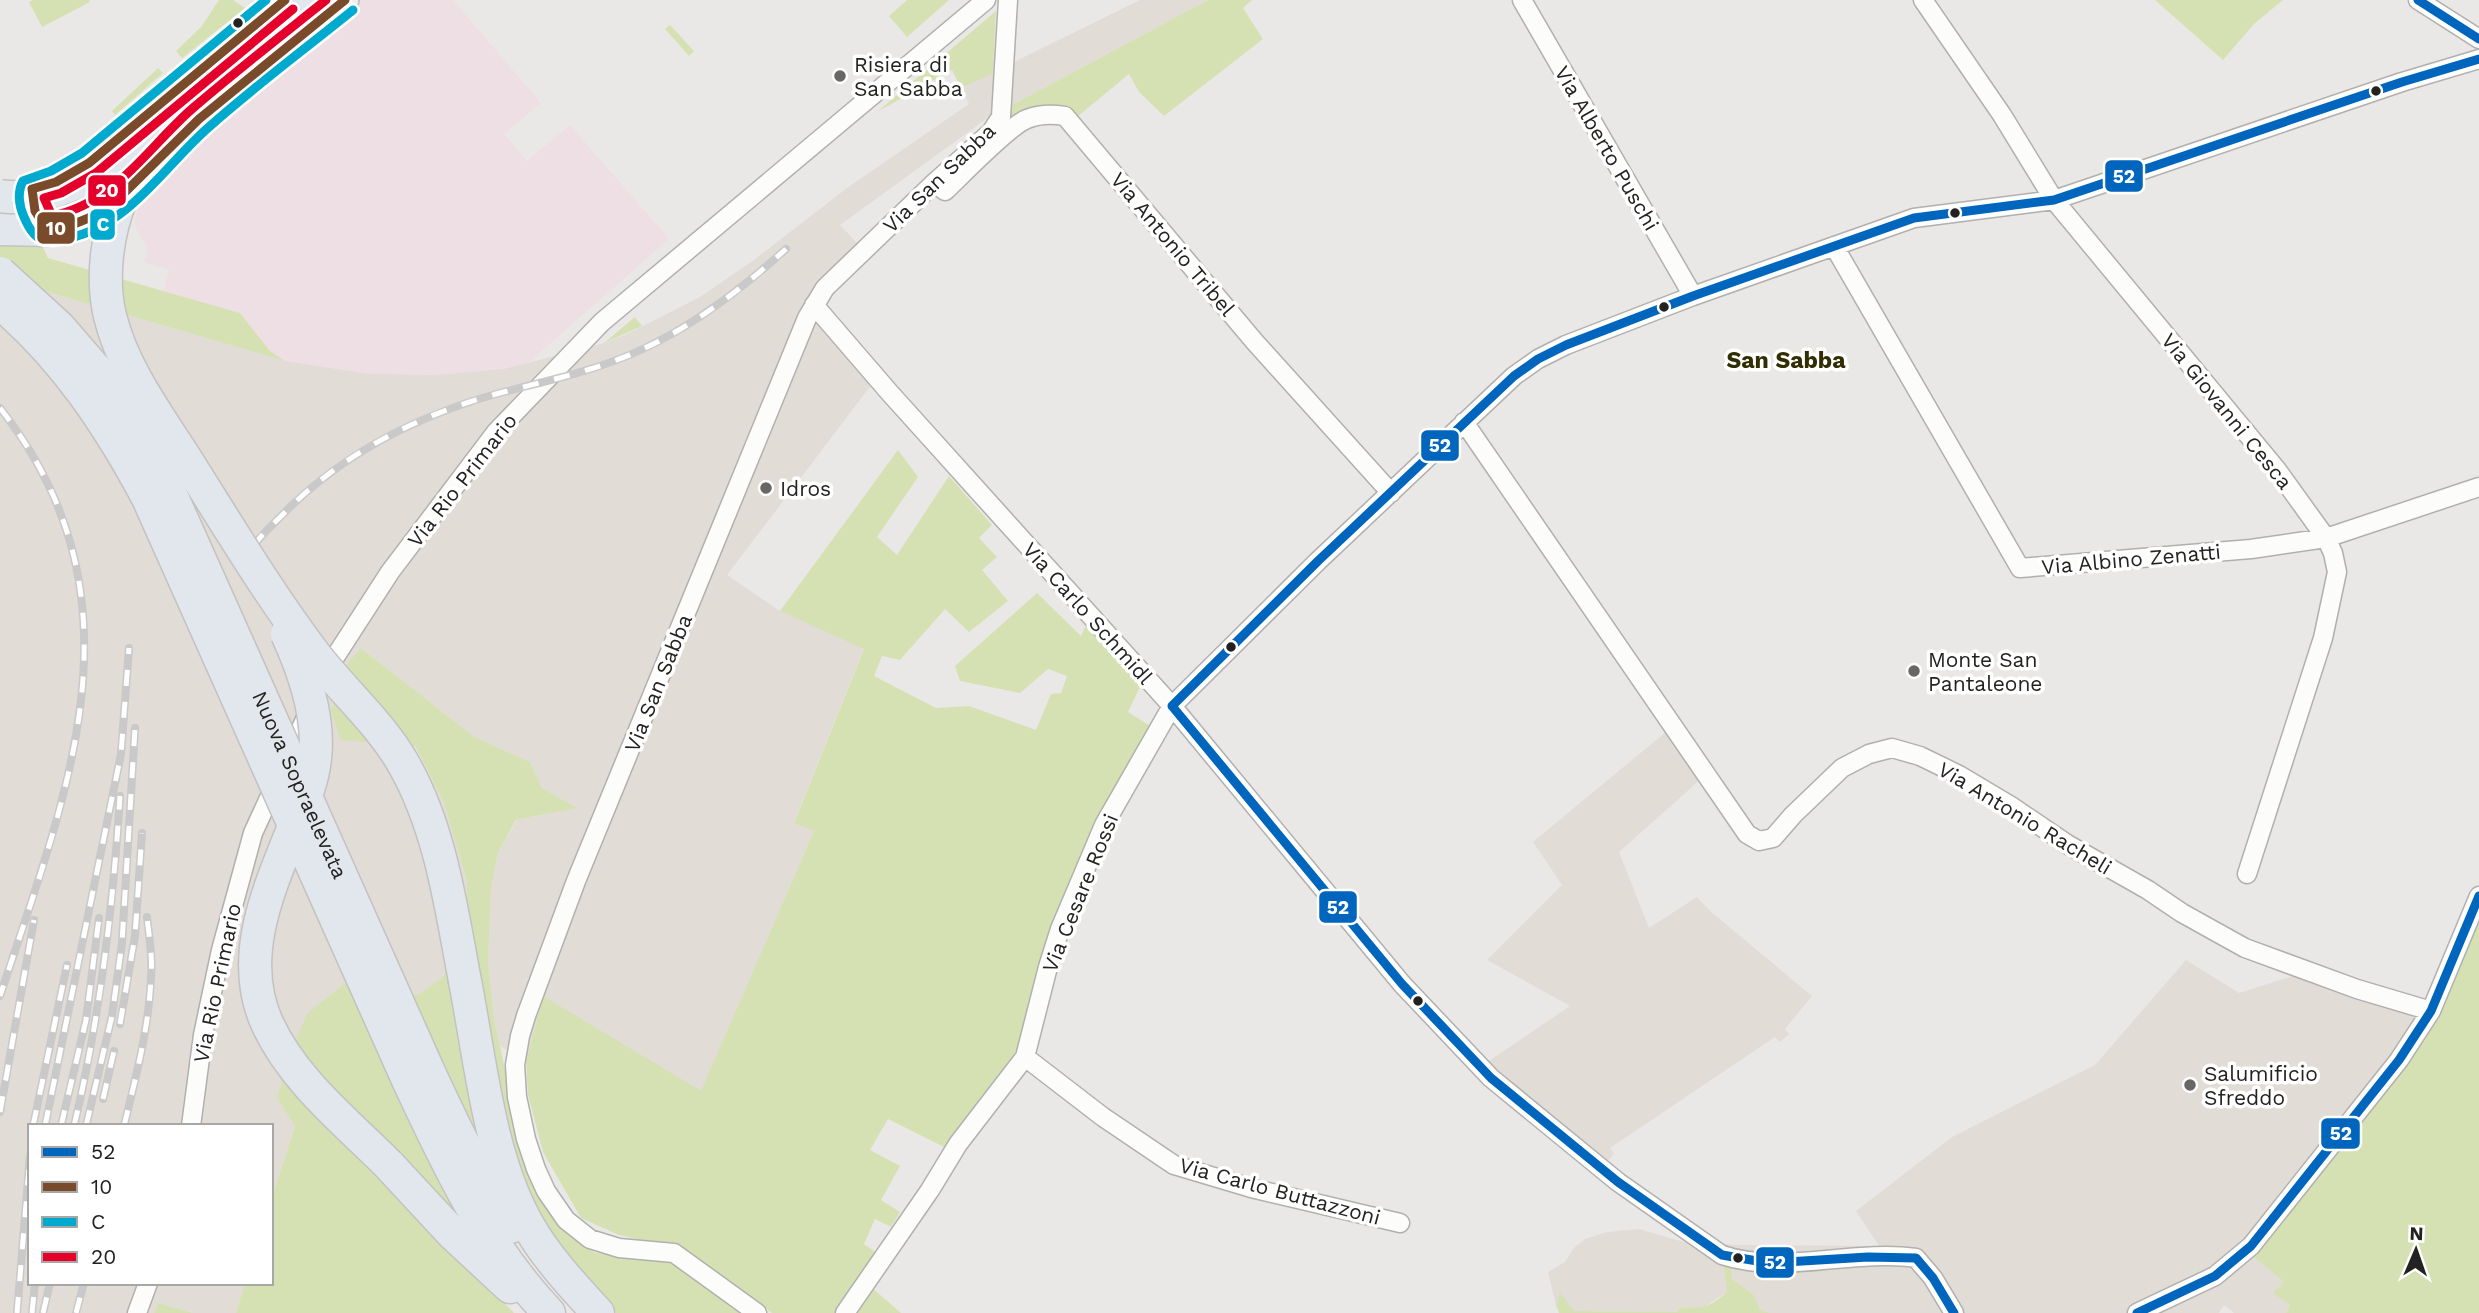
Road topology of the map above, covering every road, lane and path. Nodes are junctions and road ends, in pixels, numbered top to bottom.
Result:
1 (285, 0) edge
2 (292, 0) edge
3 (345, 0) edge
4 (986, 0) edge
5 (1008, 0) edge
6 (1522, 0) edge
7 (1923, 0) edge
8 (2418, 0) edge
9 (314, 11) edge
10 (2479, 39) edge
11 (2479, 58) edge
12 (166, 128) junction
13 (934, 183) junction
14 (0, 184) edge
15 (32, 189) junction
16 (0, 196) edge
17 (2054, 200) junction
18 (0, 229) edge
19 (48, 230) junction
20 (1834, 246) junction
21 (0, 274) edge
22 (1693, 296) junction
23 (0, 303) edge
24 (814, 305) junction
25 (1464, 422) junction
26 (2479, 487) edge
27 (1391, 493) junction
28 (2326, 538) junction
29 (260, 576) junction
30 (1172, 706) junction
31 (2247, 874) dead end
32 (2479, 896) edge
33 (2431, 1011) junction
34 (1025, 1057) junction
35 (418, 1075) junction
36 (191, 1124) edge
37 (1400, 1223) dead end
38 (147, 1285) edge
39 (137, 1313) edge
40 (540, 1313) edge
41 (550, 1313) edge
42 (579, 1313) edge
43 (598, 1313) edge
44 (757, 1313) edge
45 (845, 1313) edge
46 (1954, 1313) edge
47 (2137, 1313) edge

1 - 15 main road
2 - 9 street
3 - 9 main road
4 - 36 street, Via Rio Primario
5 - 13 street, Via San Sabba
6 - 22 street, Via Alberto Puschi
7 - 17 street, Via Giovanni Cesca
8 - 10 street
9 - 12 highway, bridge
9 - 19 main road
11 - 17 street, Via Cesare Rossi
12 - 16 highway, bridge
12 - 29 highway, bridge
13 - 24 street, Via San Sabba
13 - 27 street, Via Antonio Tribel
14 - 15 street
15 - 19 main road
17 - 20 street, Via Cesare Rossi
17 - 28 street, Via Giovanni Cesca
18 - 19 highway
20 - 22 street, Via Cesare Rossi
20 - 28 street, Via Albino Zenatti
21 - 35 highway, Nuova Sopraelevata, bridge
22 - 25 street, Via Cesare Rossi
23 - 35 highway, Nuova Sopraelevata, bridge
24 - 30 street, Via Carlo Schmidl
24 - 44 street, Via San Sabba
25 - 27 street, Via Cesare Rossi
25 - 33 street, Via Antonio Racheli
26 - 28 street, Via Albino Zenatti
27 - 30 street, Via Cesare Rossi
28 - 31 street, Via Giovanni Cesca
29 - 40 highway, bridge
29 - 43 highway, bridge
30 - 34 street, Via Cesare Rossi
30 - 46 street, Via Carlo Schmidl
32 - 33 street
33 - 47 street
34 - 37 street, Via Carlo Buttazzoni
34 - 45 street, Via Cesare Rossi
35 - 41 highway, Nuova Sopraelevata
35 - 42 highway, Nuova Sopraelevata
38 - 39 street

